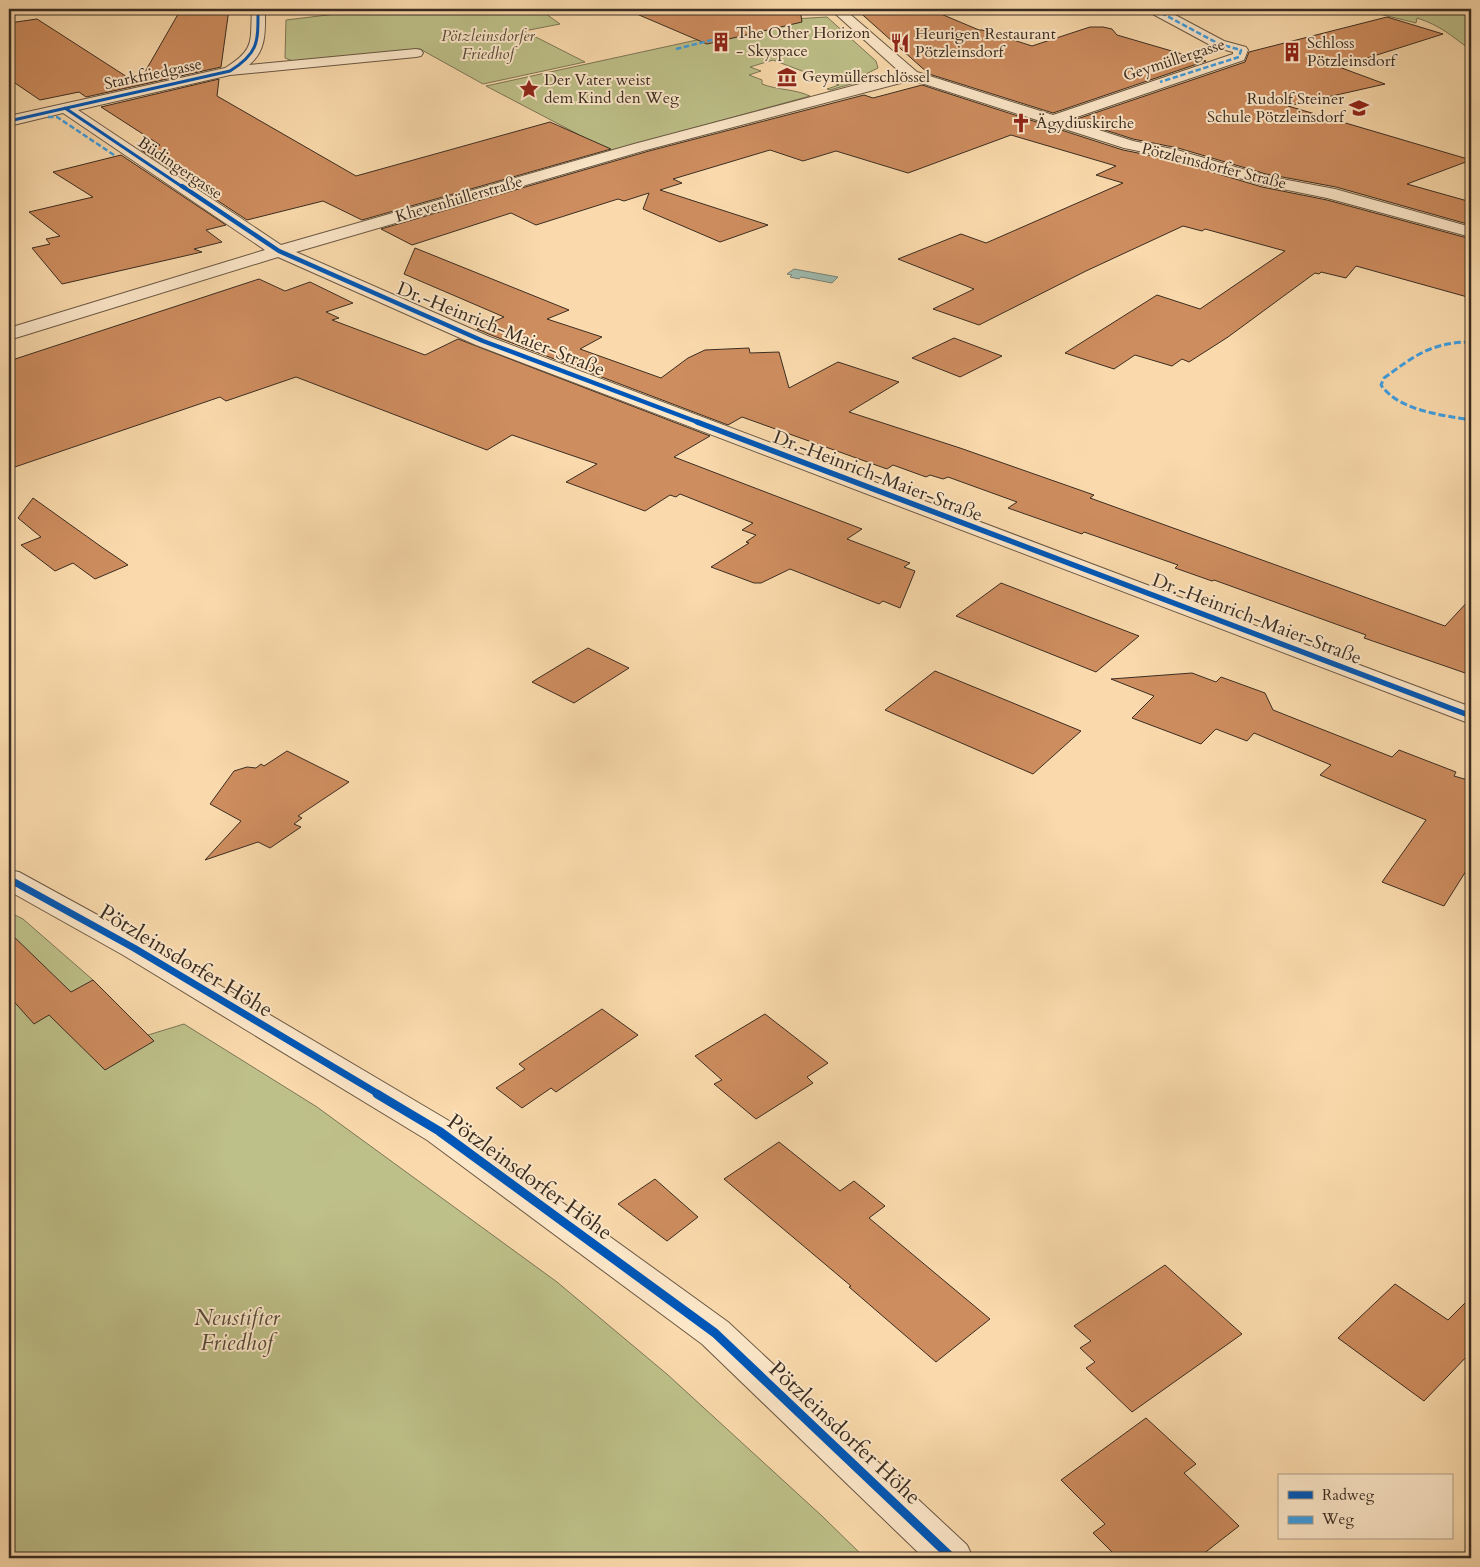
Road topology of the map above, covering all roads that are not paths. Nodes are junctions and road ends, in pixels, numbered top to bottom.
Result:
1 (258, 9) edge
2 (836, 9) edge
3 (1154, 9) edge
4 (416, 53) dead end
5 (230, 71) junction
6 (912, 75) junction
7 (64, 108) junction
8 (9, 121) edge
9 (1052, 121) junction
10 (1471, 232) edge
11 (279, 251) junction
12 (9, 334) edge
13 (1471, 716) edge
14 (9, 879) edge
15 (952, 1558) edge

1 - 5 street, Starkfriedgasse
2 - 6 street, Pötzleinsdorfer Straße
3 - 9 street, Geymüllergasse
4 - 5 street, Starkfriedgasse
5 - 7 street, Starkfriedgasse
6 - 9 street, Pötzleinsdorfer Straße
6 - 11 street, Khevenhüllerstraße
7 - 8 street, Starkfriedgasse
7 - 11 street, Büdingergasse
9 - 10 street, Pötzleinsdorfer Straße
11 - 12 street, Khevenhüllerstraße
11 - 13 street, Dr.-Heinrich-Maier-Straße
14 - 15 street, Pötzleinsdorfer Höhe

